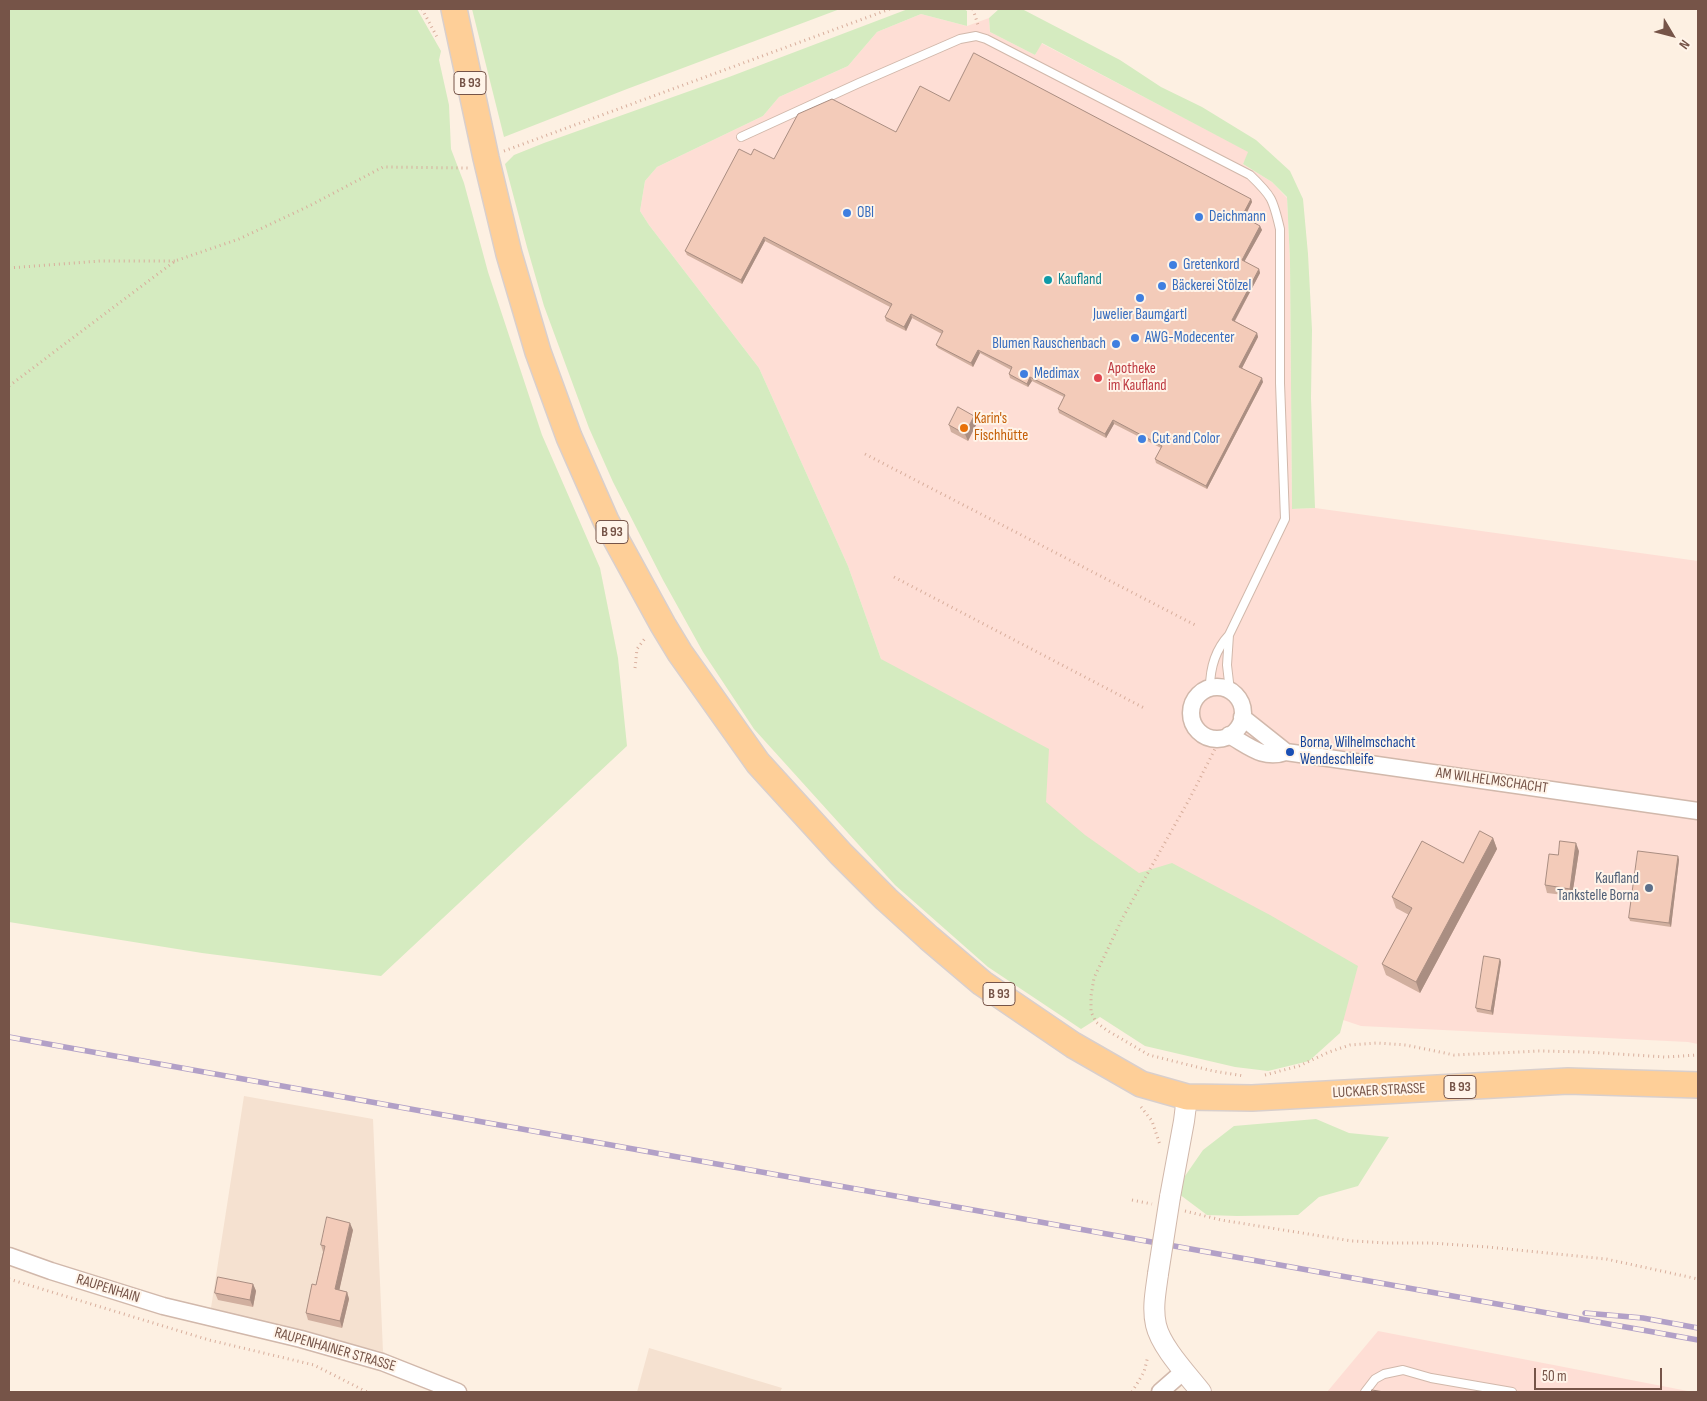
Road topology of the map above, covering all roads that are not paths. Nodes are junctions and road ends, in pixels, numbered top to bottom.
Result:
1 (454, 9) edge
2 (741, 137) dead end
3 (1229, 635) junction
4 (1210, 688) junction
5 (1230, 690) junction
6 (1242, 717) junction
7 (1225, 736) junction
8 (1286, 752) junction
9 (1698, 812) edge
10 (1698, 1086) edge
11 (1187, 1097) junction
12 (9, 1256) edge
13 (208, 1317) joint
14 (1184, 1371) junction
15 (458, 1392) edge
16 (1160, 1392) edge
17 (1201, 1392) edge
18 (1366, 1392) edge
19 (1512, 1392) edge

1 - 11 main road, LUCKAER STRASSE / B 93
2 - 3 lane
3 - 4 lane
3 - 5 lane
4 - 5 street
4 - 7 street, AM WILHELMSCHACHT
5 - 6 street
6 - 7 street
6 - 8 street
7 - 8 street, AM WILHELMSCHACHT
8 - 9 street, AM WILHELMSCHACHT
10 - 11 main road, LUCKAER STRASSE / B 93
11 - 14 street, bridge
12 - 13 street, RAUPENHAIN
13 - 15 street, RAUPENHAINER STRASSE
14 - 16 street
14 - 17 street
18 - 19 lane

